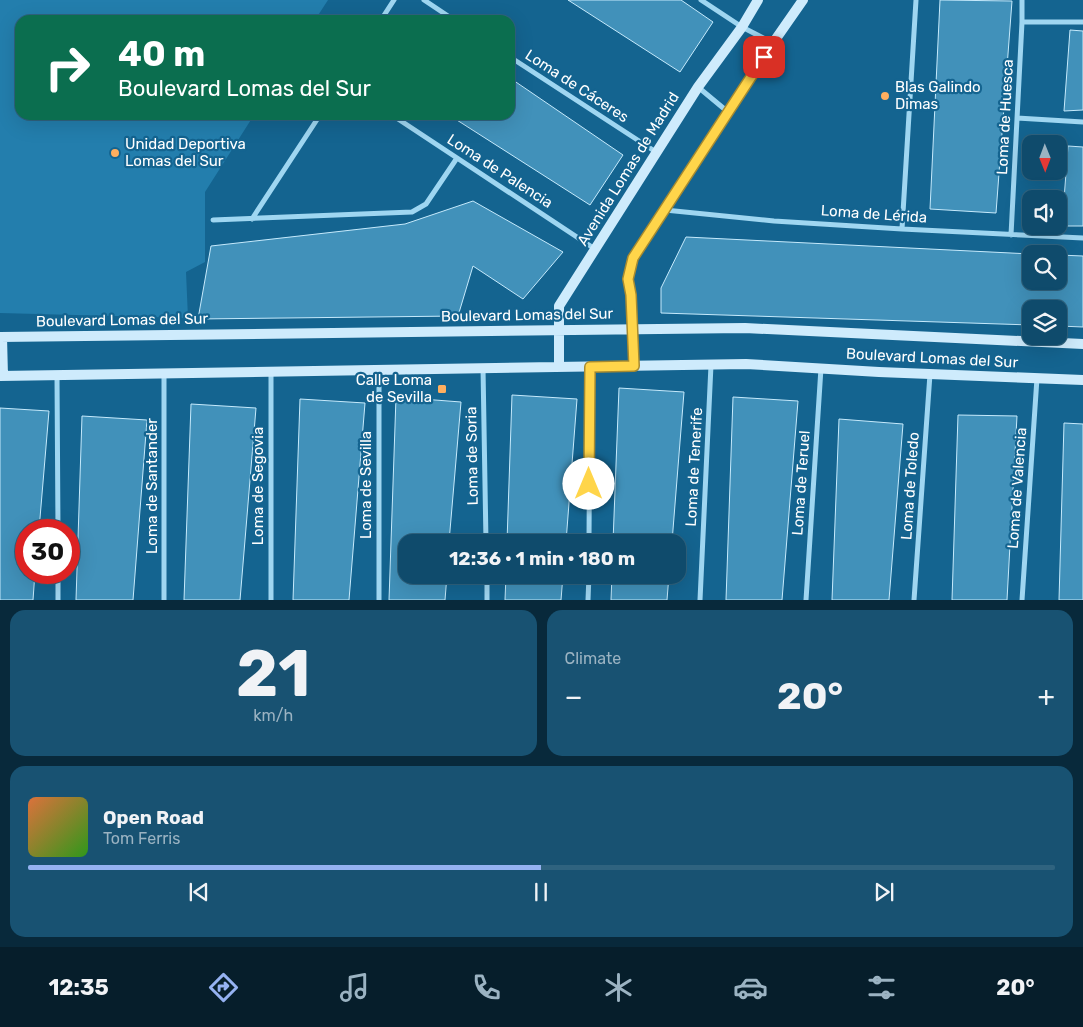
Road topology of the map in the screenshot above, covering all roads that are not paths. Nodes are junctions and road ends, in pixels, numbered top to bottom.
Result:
1 (394, 0) edge
2 (424, 0) edge
3 (701, 0) edge
4 (758, 0) edge
5 (803, 0) edge
6 (916, 0) edge
7 (1022, 0) edge
8 (384, 15) edge
9 (446, 15) edge
10 (1022, 22) junction
11 (1083, 22) edge
12 (742, 27) junction
13 (773, 43) junction
14 (515, 60) edge
15 (698, 87) junction
16 (728, 112) junction
17 (1017, 118) junction
18 (317, 120) edge
19 (400, 120) edge
20 (1083, 122) edge
21 (656, 152) junction
22 (457, 158) junction
23 (664, 210) junction
24 (252, 219) junction
25 (213, 220) dead end
26 (902, 229) junction
27 (1011, 235) junction
28 (1083, 238) edge
29 (595, 248) junction
30 (632, 329) junction
31 (559, 330) junction
32 (1, 337) edge
33 (1083, 344) edge
34 (712, 365) junction
35 (634, 366) junction
36 (559, 367) junction
37 (590, 367) junction
38 (483, 368) junction
39 (821, 368) junction
40 (378, 370) junction
41 (271, 372) junction
42 (164, 373) junction
43 (930, 373) junction
44 (57, 375) junction
45 (1, 376) edge
46 (1037, 378) junction
47 (1083, 380) edge
48 (58, 519) edge
49 (486, 534) edge
50 (589, 534) edge
51 (58, 584) edge
52 (487, 584) edge
53 (589, 584) edge
54 (58, 600) edge
55 (164, 600) edge
56 (270, 600) edge
57 (379, 600) edge
58 (487, 600) edge
59 (588, 600) edge
60 (700, 600) edge
61 (806, 600) edge
62 (914, 600) edge
63 (1022, 600) edge

1 - 8 street
2 - 9 street
3 - 12 street
4 - 12 street, Avenida Lomas de Madrid
5 - 13 street
6 - 26 street
7 - 10 street, Loma de Huesca
10 - 11 street
10 - 17 street, Loma de Huesca
12 - 13 street
12 - 15 street, Avenida Lomas de Madrid
13 - 16 street
14 - 21 street, Loma de Cáceres
15 - 16 street
15 - 21 street, Avenida Lomas de Madrid
16 - 23 street
17 - 20 street
17 - 27 street, Loma de Huesca
18 - 24 street
19 - 22 street, Loma de Palencia
21 - 29 street, Avenida Lomas de Madrid
22 - 24 street
22 - 29 street, Loma de Palencia
23 - 26 street, Loma de Lérida
23 - 30 street
24 - 25 street
26 - 27 street, Loma de Lérida
27 - 28 street, Loma de Lérida
29 - 31 street, Avenida Lomas de Madrid
30 - 31 street, Boulevard Lomas del Sur
30 - 33 street, Boulevard Lomas del Sur
30 - 35 street
31 - 32 street, Boulevard Lomas del Sur
31 - 36 street, Avenida Lomas de Madrid
32 - 45 street
34 - 35 street, Boulevard Lomas del Sur
34 - 39 street, Boulevard Lomas del Sur
34 - 60 street, Loma de Tenerife
35 - 37 street, Boulevard Lomas del Sur
36 - 37 street, Boulevard Lomas del Sur
36 - 38 street, Boulevard Lomas del Sur
37 - 50 street
38 - 40 street, Boulevard Lomas del Sur
38 - 49 street, Loma de Soria
39 - 43 street, Boulevard Lomas del Sur
39 - 61 street, Loma de Teruel
40 - 41 street, Boulevard Lomas del Sur
40 - 57 street, Loma de Sevilla
41 - 42 street, Boulevard Lomas del Sur
41 - 56 street, Loma de Segovia
42 - 44 street, Boulevard Lomas del Sur
42 - 55 street, Loma de Santander
43 - 46 street, Boulevard Lomas del Sur
43 - 62 street, Loma de Toledo
44 - 45 street, Boulevard Lomas del Sur
44 - 48 street
46 - 47 street, Boulevard Lomas del Sur
46 - 63 street, Loma de Valencia
51 - 54 street
52 - 58 street
53 - 59 street

